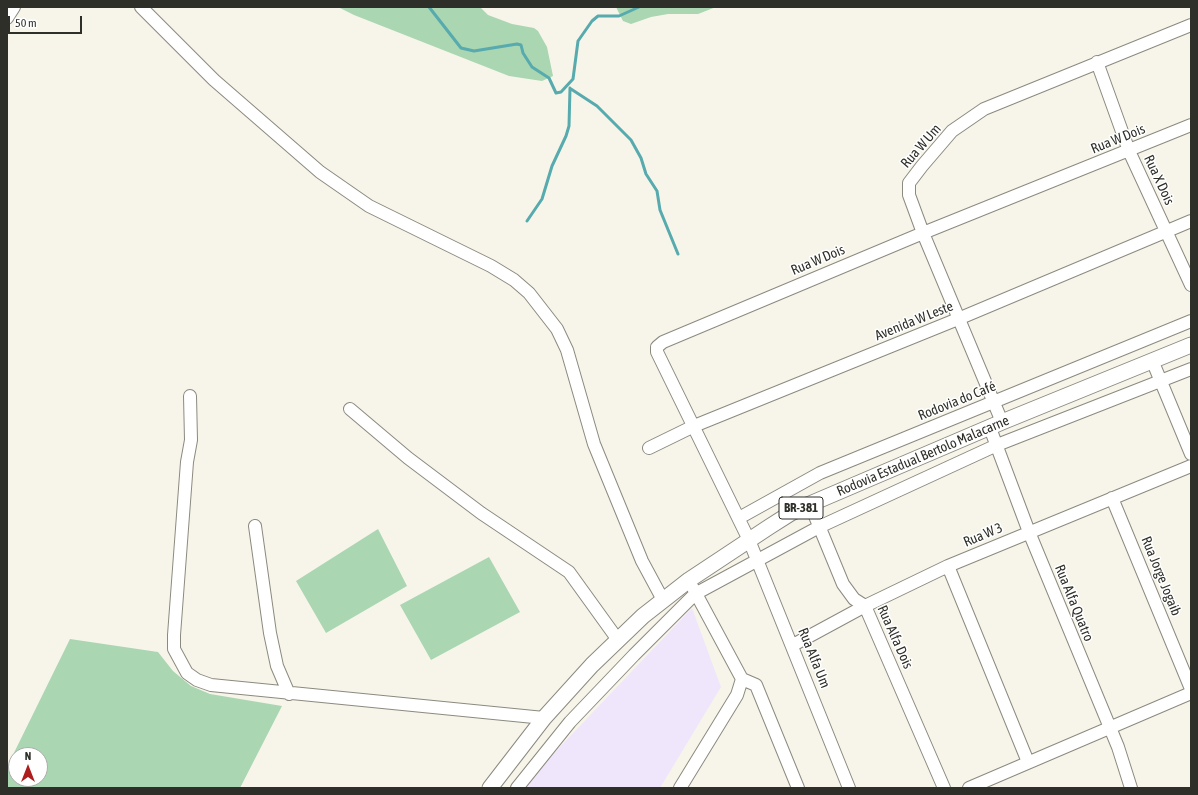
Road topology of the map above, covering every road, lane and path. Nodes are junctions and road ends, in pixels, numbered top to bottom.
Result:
1 (14, 7) edge
2 (141, 7) edge
3 (7, 18) edge
4 (1191, 25) edge
5 (1097, 62) junction
6 (1191, 125) edge
7 (1129, 151) junction
8 (1191, 221) edge
9 (1166, 231) junction
10 (923, 233) junction
11 (1191, 285) edge
12 (958, 319) junction
13 (1191, 321) edge
14 (1191, 345) edge
15 (1152, 360) junction
16 (1191, 369) edge
17 (1161, 381) junction
18 (190, 396) dead end
19 (994, 403) junction
20 (350, 409) dead end
21 (996, 425) junction
22 (694, 426) junction
23 (997, 445) junction
24 (648, 448) dead end
25 (1191, 454) edge
26 (1191, 466) edge
27 (1112, 498) junction
28 (810, 504) junction
29 (739, 518) junction
30 (255, 526) dead end
31 (819, 527) junction
32 (1029, 532) junction
33 (749, 540) junction
34 (758, 561) junction
35 (948, 566) junction
36 (689, 580) junction
37 (695, 594) junction
38 (663, 600) junction
39 (865, 606) junction
40 (618, 640) junction
41 (793, 645) junction
42 (742, 679) junction
43 (1191, 689) edge
44 (289, 694) junction
45 (1191, 694) edge
46 (544, 718) junction
47 (1108, 727) junction
48 (1028, 762) junction
49 (490, 788) edge
50 (517, 788) edge
51 (680, 788) edge
52 (798, 788) edge
53 (849, 788) edge
54 (944, 788) edge
55 (969, 788) edge
56 (1131, 788) edge

1 - 3 street
2 - 38 street
4 - 5 street, Rua W Um
5 - 7 street, Rua X Dois
5 - 10 street, Rua W Um
6 - 7 street, Rua W Dois
7 - 9 street, Rua X Dois
7 - 10 street, Rua W Dois
8 - 9 street, Avenida W Leste
9 - 11 street, Rua X Dois
9 - 12 street, Avenida W Leste
10 - 12 street, Rua W Um
10 - 22 street, Rua W Dois
12 - 19 street, Rua W Um
12 - 22 street, Avenida W Leste
13 - 19 street, Rodovia do Café
14 - 15 main road, Rodovia Estadual Bertolo Malacarne / BR-381
15 - 17 street
15 - 21 main road, Rodovia Estadual Bertolo Malacarne / BR-381
16 - 17 street
17 - 23 street
17 - 25 street
18 - 44 street
19 - 21 street, Rua W Um
19 - 29 street, Rodovia do Café
20 - 40 street
21 - 23 street, Rua Alfa Quatro
21 - 28 main road, Rodovia Estadual Bertolo Malacarne / BR-381
22 - 24 street, Avenida W Leste
22 - 29 street, Rua W Dois
23 - 31 street
23 - 32 street, Rua Alfa Quatro
26 - 27 street, Rua W 3
27 - 32 street, Rua W 3
27 - 43 street, Rua Jorge Jogaib
28 - 31 street, Rua Alfa Dois
28 - 33 main road, Rodovia Estadual Bertolo Malacarne / BR-381
29 - 33 street, Rua W Dois
30 - 44 street
31 - 34 street
31 - 39 street, Rua Alfa Dois
32 - 35 street, Rua W 3
32 - 47 street, Rua Alfa Quatro
33 - 34 street, Rua Alfa Um
33 - 36 main road, Rodovia Estadual Bertolo Malacarne / BR-381
34 - 37 street
34 - 41 street, Rua Alfa Um
35 - 39 street, Rua W 3
35 - 48 street
36 - 37 street
36 - 38 main road, Rodovia Estadual Bertolo Malacarne / BR-381
37 - 42 street
37 - 50 street
38 - 40 main road, Rodovia Estadual Bertolo Malacarne / BR-381
39 - 41 street, Rua W 3
39 - 54 street, Rua Alfa Dois
40 - 46 main road, Rodovia Estadual Bertolo Malacarne / BR-381
41 - 53 street, Rua Alfa Um
42 - 51 street
42 - 52 street
44 - 46 street
45 - 47 street
46 - 49 main road, Rodovia Estadual Bertolo Malacarne / BR-381
47 - 48 street
47 - 56 street, Rua Alfa Quatro
48 - 55 street

